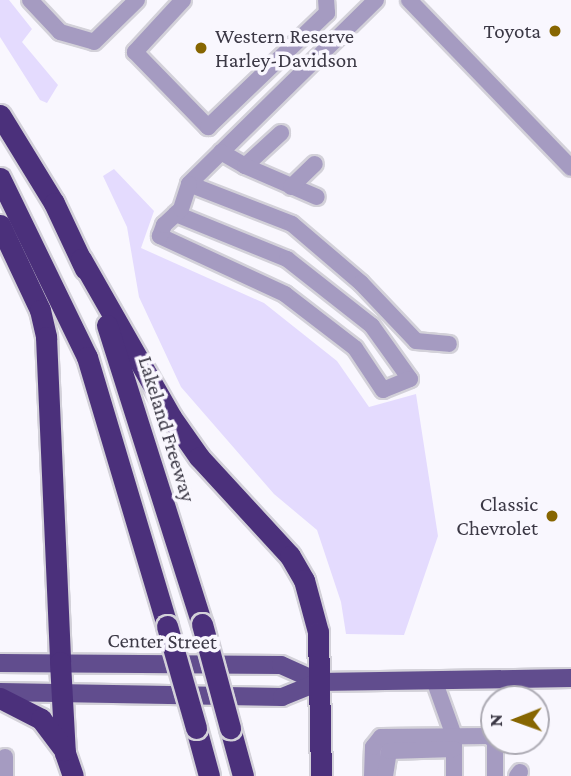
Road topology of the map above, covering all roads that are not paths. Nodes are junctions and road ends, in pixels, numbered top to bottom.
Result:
1 (30, 0) edge
2 (137, 0) edge
3 (183, 0) edge
4 (326, 0) edge
5 (376, 0) edge
6 (409, 0) edge
7 (0, 115) edge
8 (281, 133) dead end
9 (221, 152) junction
10 (315, 164) dead end
11 (245, 166) junction
12 (571, 169) edge
13 (0, 178) edge
14 (189, 184) junction
15 (291, 187) junction
16 (317, 197) dead end
17 (176, 214) junction
18 (0, 225) edge
19 (81, 259) junction
20 (449, 344) dead end
21 (0, 663) edge
22 (60, 663) junction
23 (571, 678) edge
24 (434, 680) junction
25 (319, 682) junction
26 (63, 694) junction
27 (0, 695) edge
28 (480, 741) edge
29 (454, 743) junction
30 (65, 753) junction
31 (494, 755) edge
32 (5, 757) dead end
33 (5, 776) edge
34 (73, 776) edge
35 (209, 776) edge
36 (243, 776) edge
37 (321, 776) edge
38 (372, 776) edge
39 (385, 776) edge
40 (454, 776) edge
41 (495, 776) edge

1 - 2 street
3 - 4 street
5 - 9 street
6 - 12 street
7 - 19 highway, Lakeland Freeway
8 - 11 street
9 - 11 street
9 - 14 street
10 - 15 street
11 - 15 street
13 - 35 highway, bridge
14 - 17 street
14 - 20 street
15 - 16 street
17 - 17 street
18 - 22 highway
19 - 25 highway
19 - 36 highway, Lakeland Freeway, bridge
21 - 22 main road, Center Street
22 - 25 main road, Center Street
22 - 26 highway
23 - 24 main road, Center Street
24 - 25 main road, Center Street
24 - 29 street
25 - 26 main road, Center Street
25 - 37 highway
26 - 27 main road, Center Street
26 - 30 highway
27 - 30 highway
28 - 29 street
29 - 38 street
29 - 39 street
29 - 40 street
30 - 34 highway
31 - 41 street
32 - 33 street

